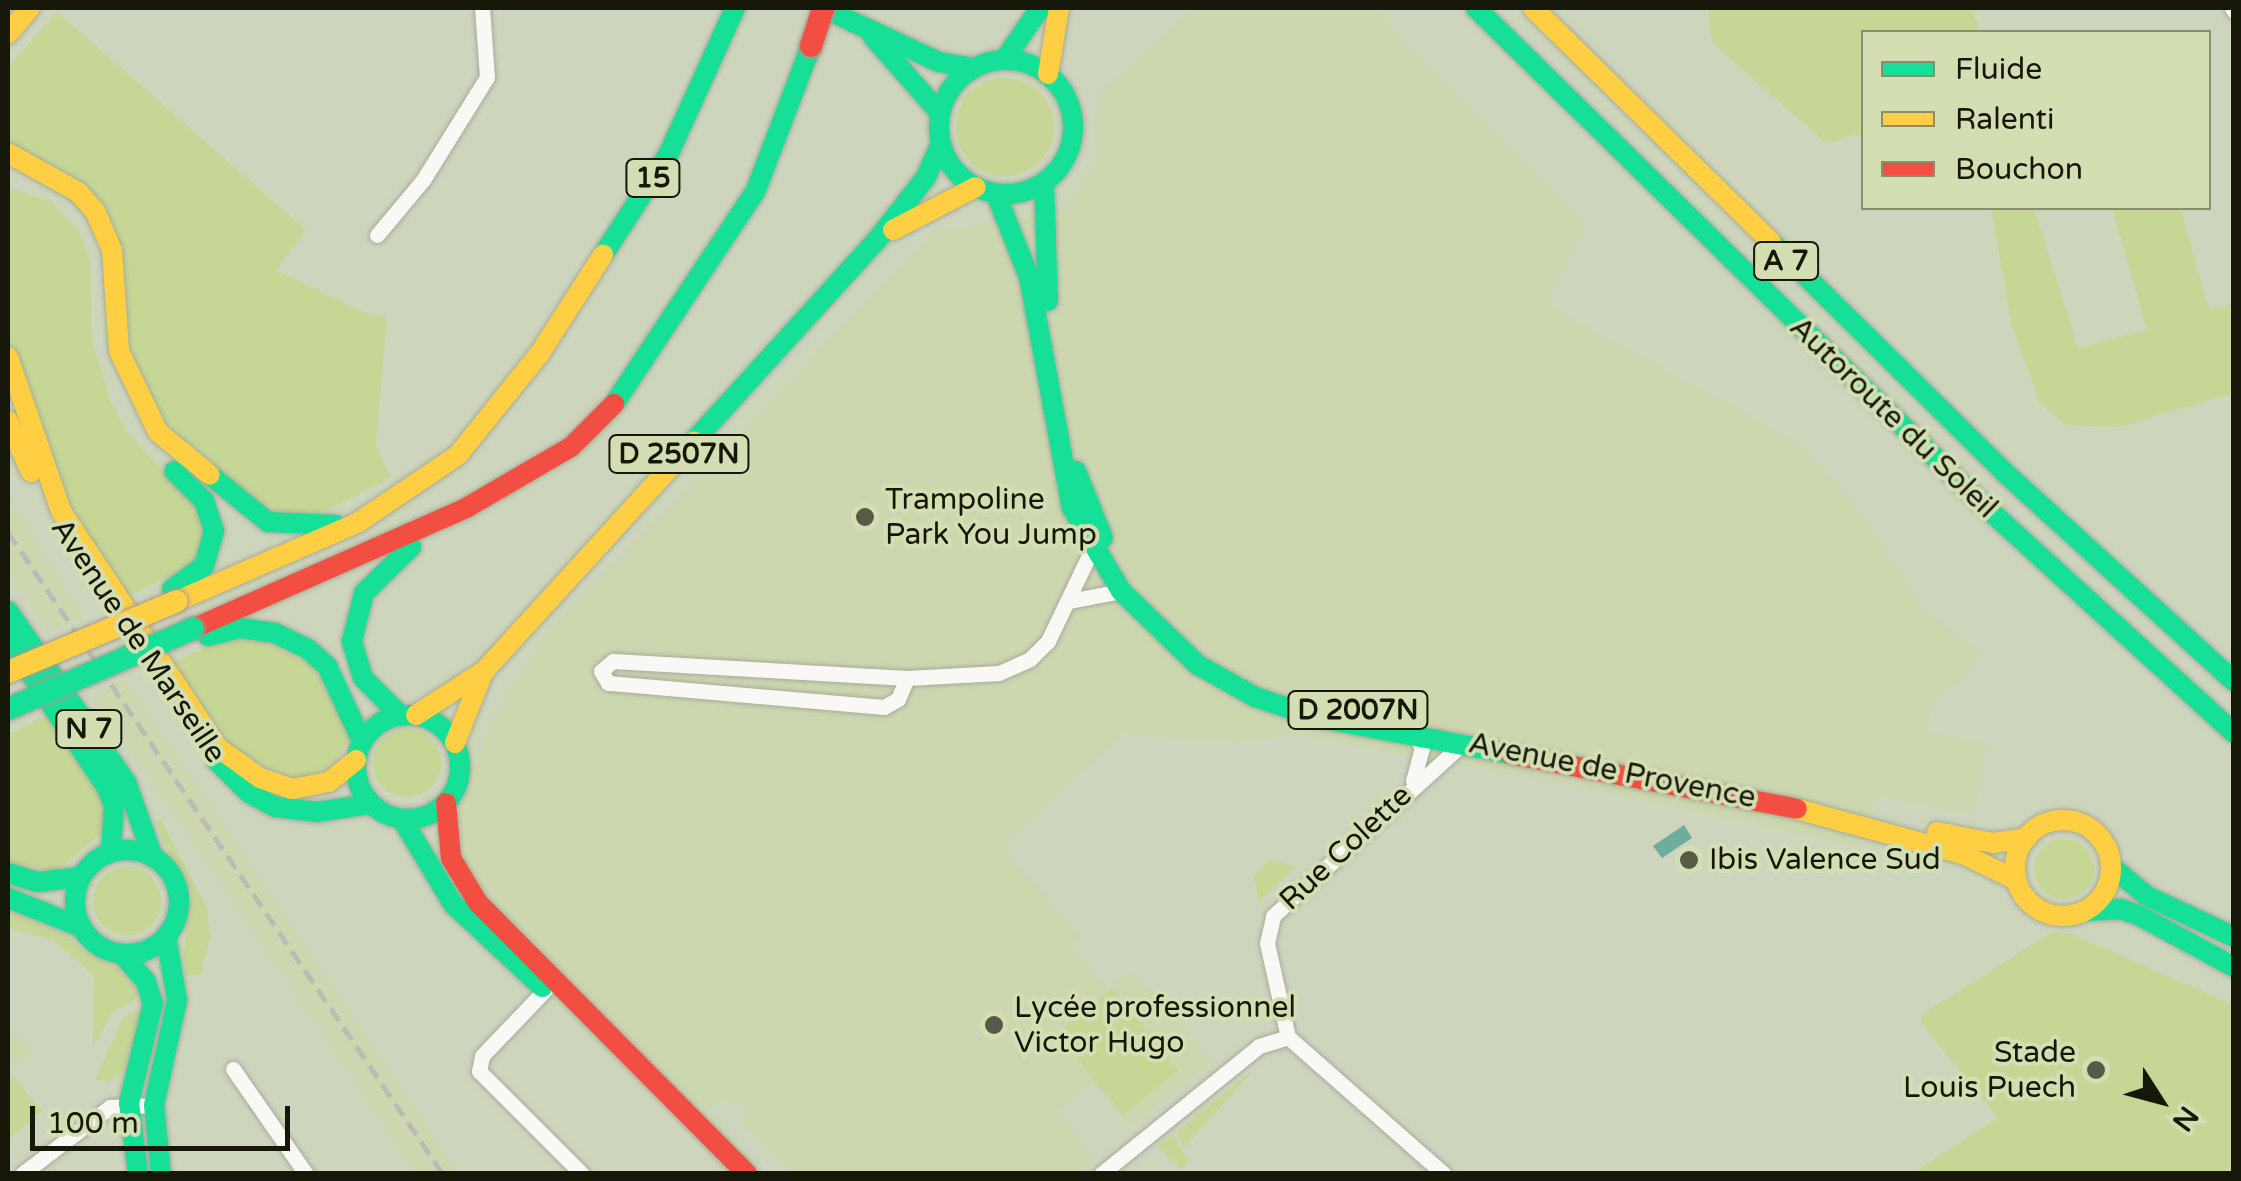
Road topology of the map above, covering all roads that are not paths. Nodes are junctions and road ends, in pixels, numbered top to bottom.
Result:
1 (30, 8) edge
2 (482, 8) edge
3 (823, 8) edge
4 (1040, 8) edge
5 (1059, 8) edge
6 (1462, 8) edge
7 (1476, 8) edge
8 (1533, 8) edge
9 (735, 9) edge
10 (855, 22) junction
11 (8, 34) edge
12 (1005, 60) junction
13 (973, 68) junction
14 (1048, 74) junction
15 (940, 113) junction
16 (941, 144) junction
17 (8, 153) edge
18 (1629, 162) junction
19 (8, 178) edge
20 (1044, 182) junction
21 (986, 191) junction
22 (377, 235) dead end
23 (878, 240) junction
24 (8, 357) edge
25 (8, 421) edge
26 (466, 508) junction
27 (357, 524) junction
28 (1092, 549) junction
29 (1120, 591) junction
30 (174, 595) junction
31 (1068, 600) junction
32 (8, 611) edge
33 (195, 634) junction
34 (8, 640) edge
35 (8, 672) edge
36 (484, 672) junction
37 (907, 678) junction
38 (2234, 681) edge
39 (408, 715) junction
40 (9, 718) edge
41 (2234, 732) edge
42 (1415, 735) junction
43 (1465, 742) junction
44 (455, 743) junction
45 (359, 751) junction
46 (1409, 789) junction
47 (446, 803) junction
48 (371, 804) junction
49 (402, 819) junction
50 (2026, 838) junction
51 (110, 852) junction
52 (153, 857) junction
53 (2111, 866) junction
54 (8, 872) edge
55 (81, 878) junction
56 (2016, 880) junction
57 (8, 898) edge
58 (2086, 911) junction
59 (81, 927) junction
60 (166, 936) junction
61 (2234, 938) edge
62 (122, 954) junction
63 (2234, 968) edge
64 (546, 990) junction
65 (1288, 1037) junction
66 (618, 1047) junction
67 (233, 1070) dead end
68 (129, 1103) junction
69 (154, 1105) junction
70 (22, 1174) edge
71 (138, 1174) edge
72 (161, 1174) edge
73 (306, 1174) edge
74 (582, 1174) edge
75 (747, 1174) edge
76 (1100, 1174) edge
77 (1444, 1174) edge

1 - 11 main road
2 - 22 street
3 - 10 main road
3 - 26 main road, bridge
4 - 12 main road
5 - 14 main road
6 - 18 main road
7 - 18 main road, Autoroute du Soleil / A 7
8 - 38 main road, Autoroute du Soleil / A 7
9 - 27 main road, 15
10 - 13 main road
10 - 15 main road
12 - 13 main road
12 - 14 main road
13 - 15 main road
14 - 20 main road
15 - 16 main road
16 - 21 main road
16 - 23 main road, D 2507N
17 - 27 main road
18 - 41 main road, Autoroute du Soleil / A 7
19 - 30 main road
20 - 21 main road
20 - 50 main road, Avenue de Provence / D 2007N
21 - 23 main road, D 2507N
21 - 28 main road, Avenue de Provence / D 2007N
23 - 36 main road, D 2507N
24 - 45 main road, Avenue de Marseille
25 - 48 main road, Avenue de Marseille
26 - 33 main road
26 - 39 main road
27 - 30 main road
28 - 29 main road, Avenue de Provence / D 2007N
28 - 31 street
29 - 31 street
29 - 42 main road, Avenue de Provence / D 2007N
30 - 35 main road, bridge
31 - 37 street
32 - 52 main road, N 7
33 - 40 main road, N 7, bridge
33 - 45 main road
34 - 51 main road, N 7
36 - 39 main road, D 2507N
36 - 44 main road, D 2507N
37 - 37 street
39 - 44 main road
39 - 45 main road
42 - 43 main road, Avenue de Provence / D 2007N
42 - 46 street
43 - 46 street, Rue Colette
43 - 56 main road, Avenue de Provence / D 2007N
44 - 47 main road
45 - 48 main road
46 - 65 street, Rue Colette
47 - 49 main road
47 - 66 main road
48 - 49 main road
49 - 64 main road
50 - 53 main road
50 - 56 main road
51 - 52 main road
51 - 55 main road
52 - 60 main road
53 - 58 main road
53 - 61 main road
54 - 55 main road
55 - 59 main road
56 - 58 main road
57 - 59 main road
58 - 63 main road
59 - 62 main road
60 - 62 main road
60 - 69 main road
62 - 68 main road
64 - 66 main road
64 - 74 street
65 - 76 street
65 - 77 street
66 - 75 main road
67 - 73 street
68 - 69 street
68 - 70 street
68 - 71 main road
69 - 72 main road

